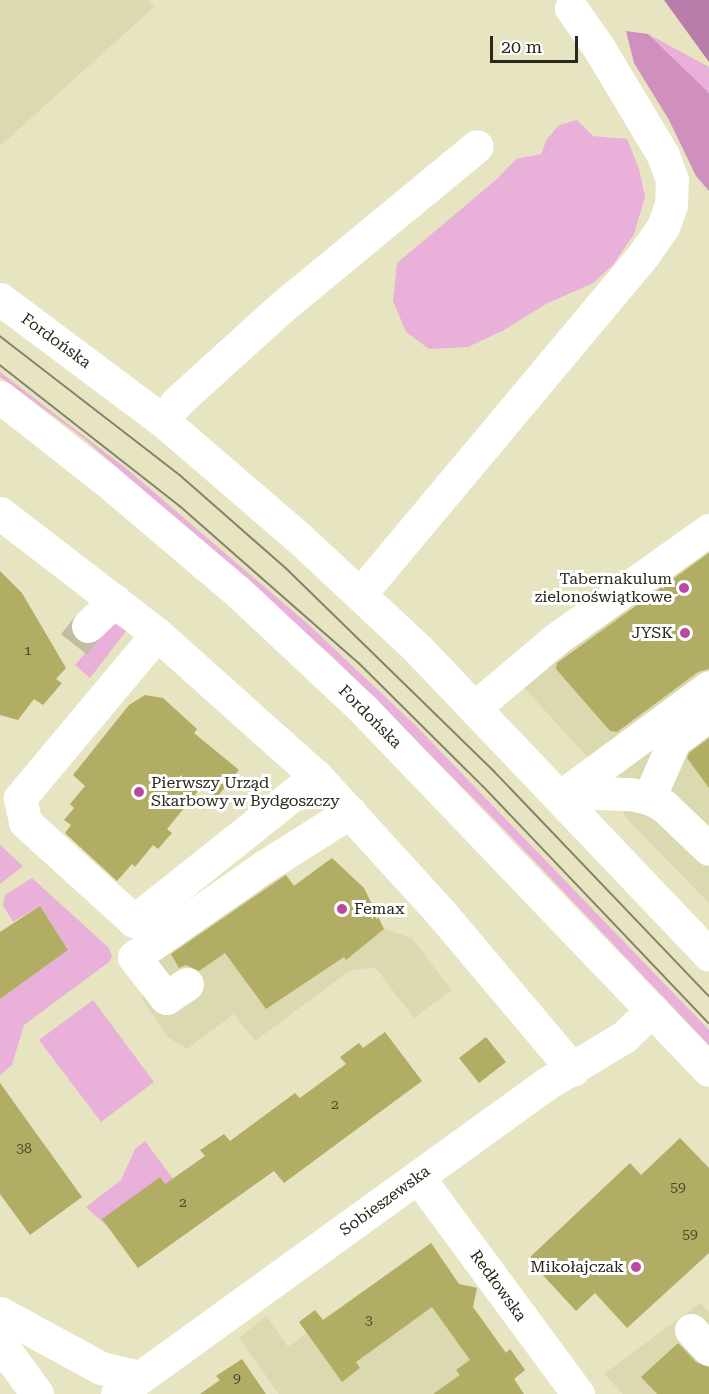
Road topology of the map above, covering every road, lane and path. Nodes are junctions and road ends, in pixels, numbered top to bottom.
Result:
1 (571, 8) dead end
2 (477, 146) dead end
3 (0, 299) edge
4 (1, 399) edge
5 (162, 420) junction
6 (0, 513) edge
7 (709, 530) edge
8 (360, 594) junction
9 (115, 600) junction
10 (88, 626) tunnel mouth
11 (157, 634) junction
12 (709, 687) edge
13 (474, 708) junction
14 (709, 714) edge
15 (316, 776) junction
16 (560, 798) junction
17 (649, 798) junction
18 (350, 812) junction
19 (709, 849) edge
20 (709, 955) edge
21 (187, 984) dead end
22 (652, 1010) junction
23 (573, 1070) junction
24 (709, 1070) edge
25 (417, 1178) junction
26 (0, 1313) edge
27 (0, 1343) edge
28 (128, 1386) edge
29 (37, 1394) edge
30 (578, 1394) edge

1 - 8 main road
2 - 5 main road
3 - 5 main road, Fordońska
4 - 22 main road, Fordońska
5 - 8 main road, Fordońska
6 - 9 main road
7 - 13 main road
8 - 13 main road, Fordońska
9 - 10 main road
9 - 11 main road
11 - 15 main road
11 - 15 main road
12 - 16 main road
13 - 16 main road, Fordońska
14 - 17 main road
15 - 18 main road
16 - 17 main road
16 - 20 main road, Fordońska
17 - 19 main road
18 - 21 main road
18 - 23 main road
22 - 23 main road, Sobieszewska
22 - 24 main road, Fordońska
23 - 25 main road, Sobieszewska
25 - 28 main road, Sobieszewska
25 - 30 main road, Redłowska
26 - 28 main road
27 - 29 main road

